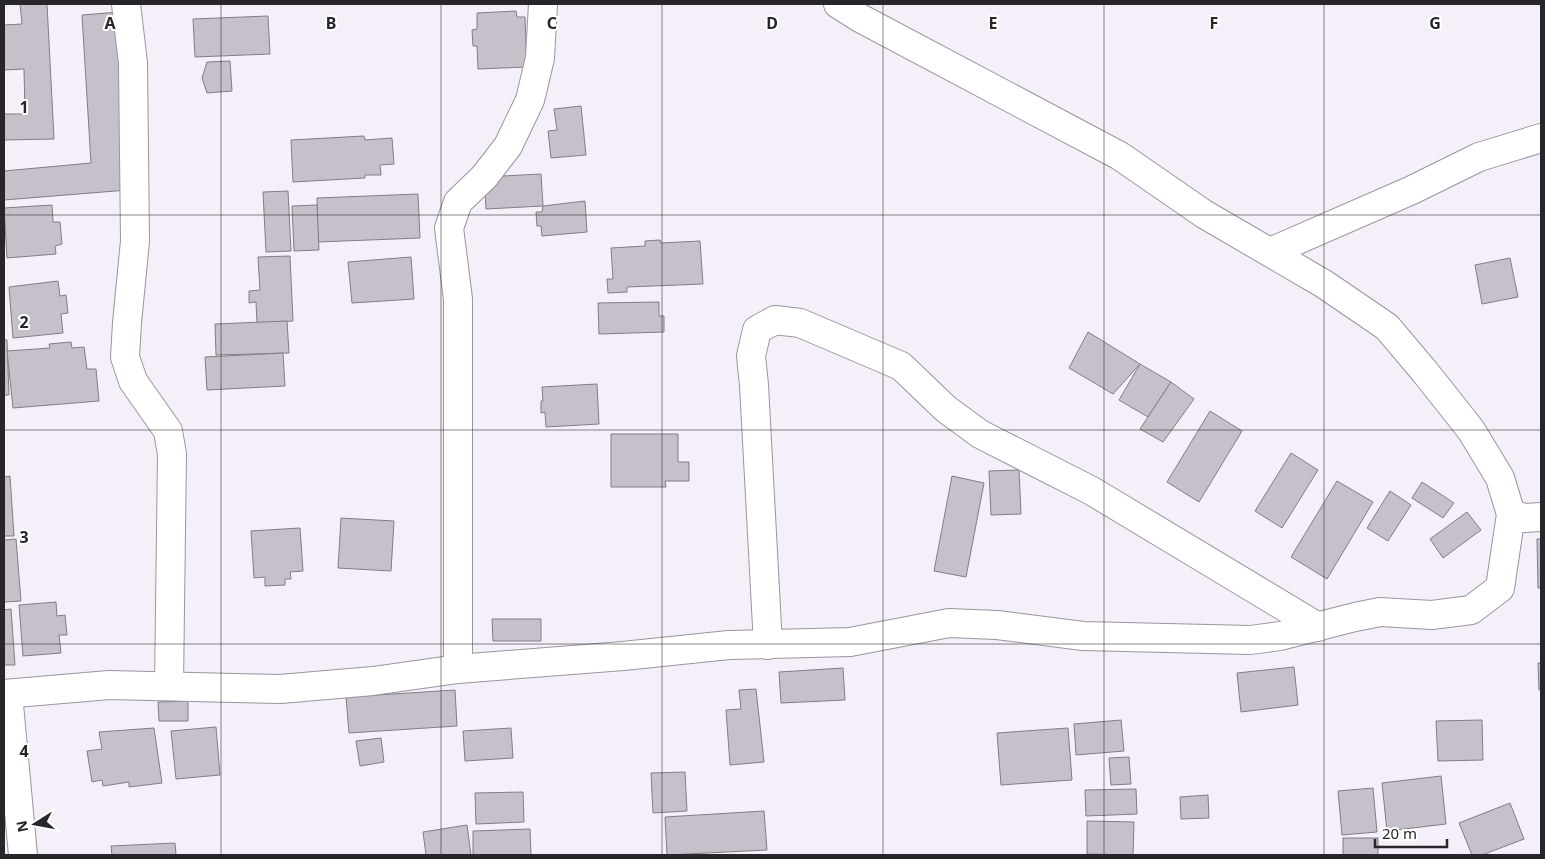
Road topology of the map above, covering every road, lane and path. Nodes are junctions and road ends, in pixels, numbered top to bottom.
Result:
1 (126, 4) edge
2 (542, 4) edge
3 (838, 4) edge
4 (1541, 138) edge
5 (1270, 252) junction
6 (1511, 514) junction
7 (1541, 517) edge
8 (1318, 627) junction
9 (768, 645) junction
10 (458, 669) junction
11 (169, 686) junction
12 (6, 694) edge
13 (23, 855) edge

1 - 11 street
2 - 10 street
3 - 5 street
4 - 5 street
5 - 6 street
6 - 7 street
6 - 8 street
8 - 9 street
8 - 9 street
9 - 10 street
10 - 11 street
11 - 12 street
12 - 13 street

